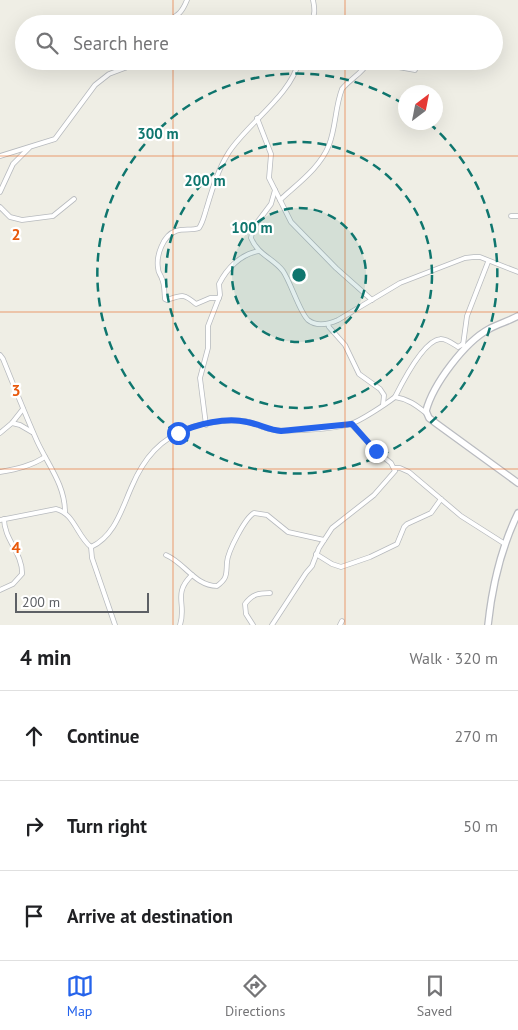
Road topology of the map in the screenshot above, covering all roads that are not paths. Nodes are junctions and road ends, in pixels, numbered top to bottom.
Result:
1 (187, 0) edge
2 (313, 0) edge
3 (179, 15) edge
4 (313, 15) edge
5 (120, 70) edge
6 (296, 70) edge
7 (362, 70) edge
8 (257, 118) junction
9 (31, 146) junction
10 (0, 156) edge
11 (275, 190) junction
12 (0, 192) edge
13 (74, 199) dead end
14 (280, 200) junction
15 (0, 207) edge
16 (511, 216) dead end
17 (518, 216) edge
18 (259, 251) junction
19 (488, 262) junction
20 (518, 272) edge
21 (219, 298) junction
22 (372, 300) junction
23 (518, 316) edge
24 (328, 324) junction
25 (464, 346) junction
26 (0, 355) edge
27 (395, 397) junction
28 (383, 405) junction
29 (23, 409) junction
30 (426, 413) junction
31 (12, 424) junction
32 (206, 424) junction
33 (352, 424) junction
34 (33, 432) junction
35 (1, 433) edge
36 (46, 457) junction
37 (395, 468) junction
38 (0, 472) edge
39 (518, 483) edge
40 (441, 499) junction
41 (65, 512) junction
42 (518, 513) edge
43 (1, 519) edge
44 (324, 540) junction
45 (506, 544) junction
46 (90, 547) junction
47 (316, 554) junction
48 (166, 555) dead end
49 (192, 575) junction
50 (0, 590) edge
51 (270, 593) dead end
52 (115, 625) edge
53 (180, 625) edge
54 (253, 625) edge
55 (272, 625) edge
56 (488, 625) edge

1 - 3 street
2 - 4 street
5 - 9 street
6 - 8 street
7 - 14 street
8 - 11 street
8 - 21 street
9 - 10 street
9 - 12 street
11 - 14 street
11 - 18 street
13 - 15 street
14 - 22 street
16 - 17 street
18 - 21 street
18 - 24 street
19 - 20 street
19 - 22 street
19 - 25 street
21 - 32 street
22 - 24 street
23 - 25 main road
24 - 28 street
25 - 27 street
25 - 30 main road
26 - 29 street
27 - 28 street
27 - 30 street
28 - 33 street
29 - 31 street
29 - 34 street
30 - 39 main road
31 - 34 street
31 - 35 street
32 - 33 street
32 - 46 street
33 - 37 street
34 - 36 street
36 - 38 street
36 - 41 street
37 - 40 street
37 - 44 street
40 - 45 street
40 - 47 street
41 - 43 street
41 - 46 street
42 - 45 main road
43 - 50 street
44 - 47 street
44 - 49 street
45 - 56 main road
46 - 52 street
47 - 55 street
48 - 49 street
49 - 53 street
51 - 54 street

